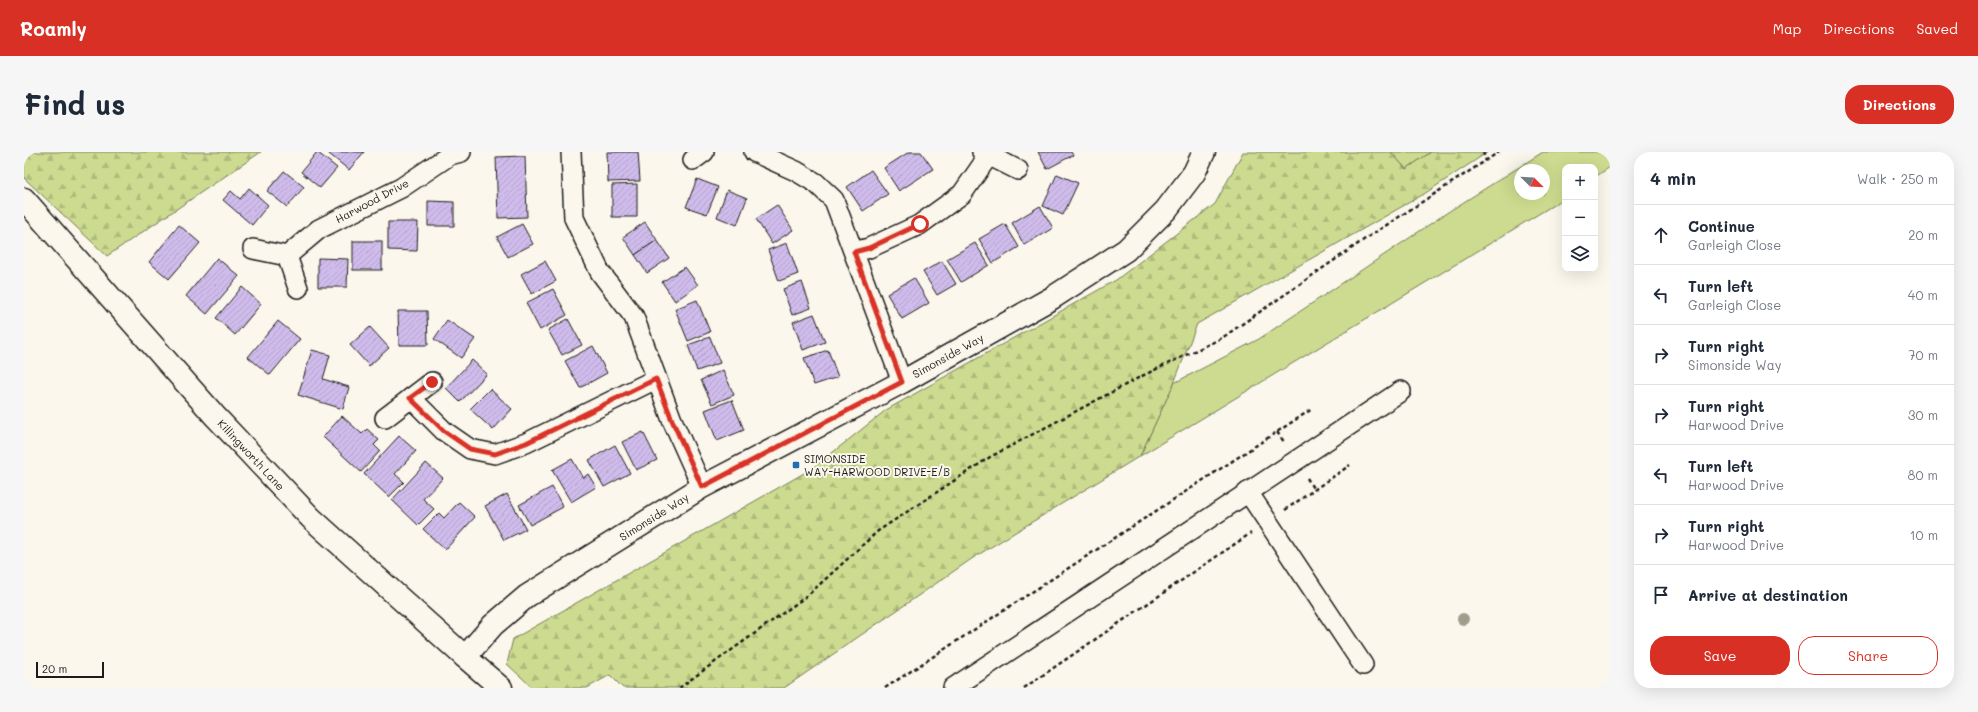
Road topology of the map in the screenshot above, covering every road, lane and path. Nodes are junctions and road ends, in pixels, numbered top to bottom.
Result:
1 (461, 152) edge
2 (571, 152) edge
3 (754, 152) edge
4 (1204, 152) edge
5 (1483, 152) edge
6 (1499, 152) edge
7 (986, 154) edge
8 (1486, 161) junction
9 (1018, 170) dead end
10 (24, 199) edge
11 (253, 249) dead end
12 (854, 252) junction
13 (287, 256) junction
14 (298, 288) dead end
15 (656, 379) junction
16 (432, 382) dead end
17 (902, 382) junction
18 (1401, 391) dead end
19 (410, 398) junction
20 (1312, 409) dead end
21 (385, 418) dead end
22 (1350, 465) dead end
23 (702, 487) junction
24 (1248, 492) junction
25 (1268, 521) junction
26 (465, 657) junction
27 (1363, 666) dead end
28 (501, 688) edge
29 (680, 688) edge
30 (885, 688) edge
31 (953, 688) edge
32 (1024, 688) edge

1 - 13 street, Harwood Drive
2 - 15 street
3 - 12 street
4 - 17 street, Simonside Way
5 - 8 path
6 - 8 path
7 - 9 street
7 - 12 street
8 - 29 path
10 - 26 street, Killingworth Lane
11 - 13 street
12 - 17 street
13 - 14 street
15 - 19 street
15 - 23 street
16 - 19 street
17 - 23 street, Simonside Way
18 - 24 street
19 - 21 street
20 - 30 path
22 - 25 path
23 - 26 street, Simonside Way
24 - 25 street
24 - 31 street
25 - 27 street
25 - 32 path
26 - 28 street, Killingworth Lane

